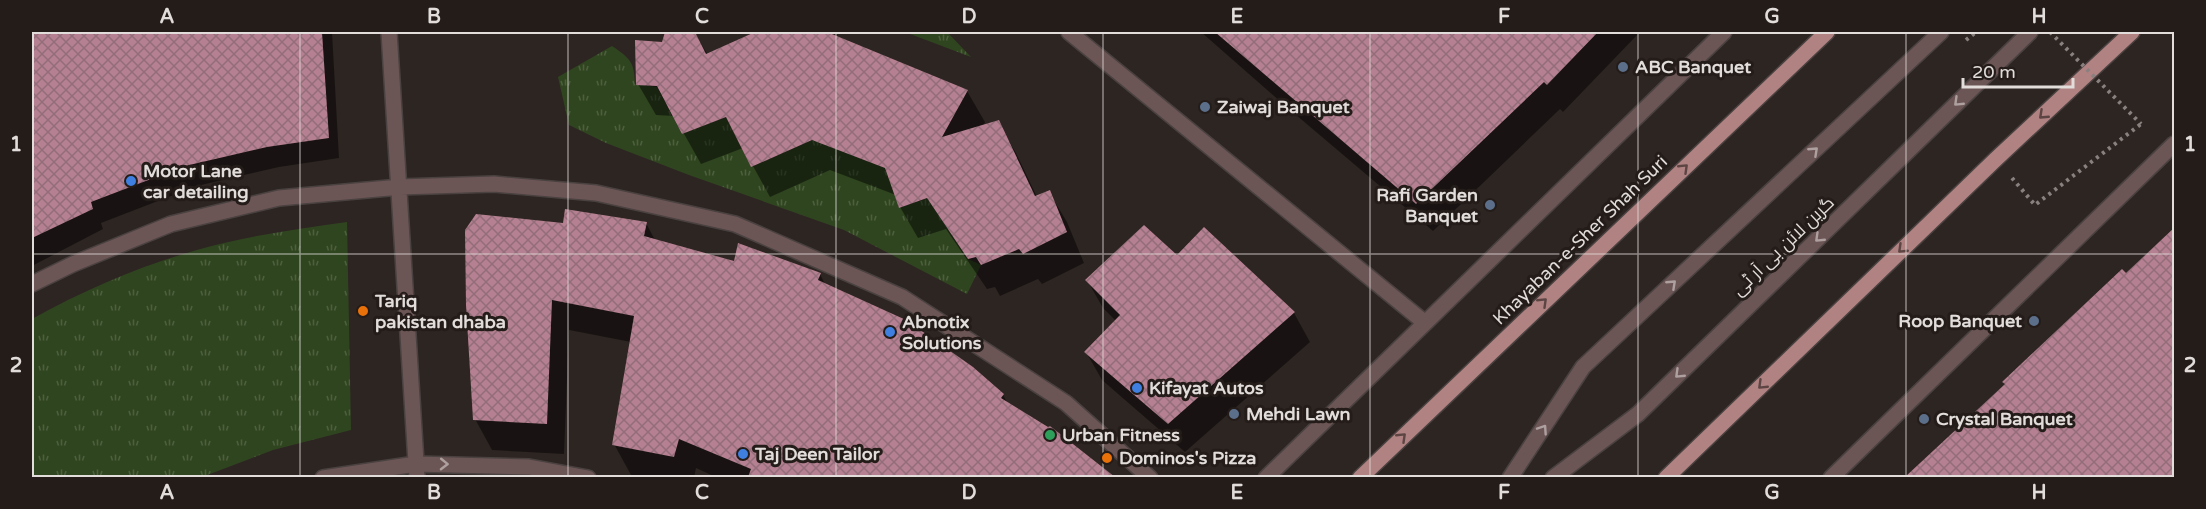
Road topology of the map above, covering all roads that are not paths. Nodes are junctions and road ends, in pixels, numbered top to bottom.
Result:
1 (388, 32) edge
2 (1069, 32) edge
3 (1724, 32) edge
4 (1827, 32) edge
5 (1941, 32) edge
6 (2030, 32) edge
7 (2132, 32) edge
8 (2175, 144) edge
9 (400, 187) junction
10 (32, 284) edge
11 (1424, 322) junction
12 (417, 471) edge
13 (323, 477) edge
14 (588, 477) edge
15 (1150, 477) edge
16 (1266, 477) edge
17 (1360, 477) edge
18 (1510, 477) edge
19 (1553, 477) edge
20 (1666, 477) edge
21 (1831, 477) edge

1 - 9 street
2 - 11 street
3 - 11 street
17 -> 4 main road, Khayaban-e-Sher Shah Suri
18 -> 5 street
6 -> 19 street, گرین لائن بی آر ٹی
7 -> 20 main road
8 - 21 street
9 - 10 street
9 - 12 street
9 - 15 street
11 - 16 street
12 - 13 street
12 -> 14 street

